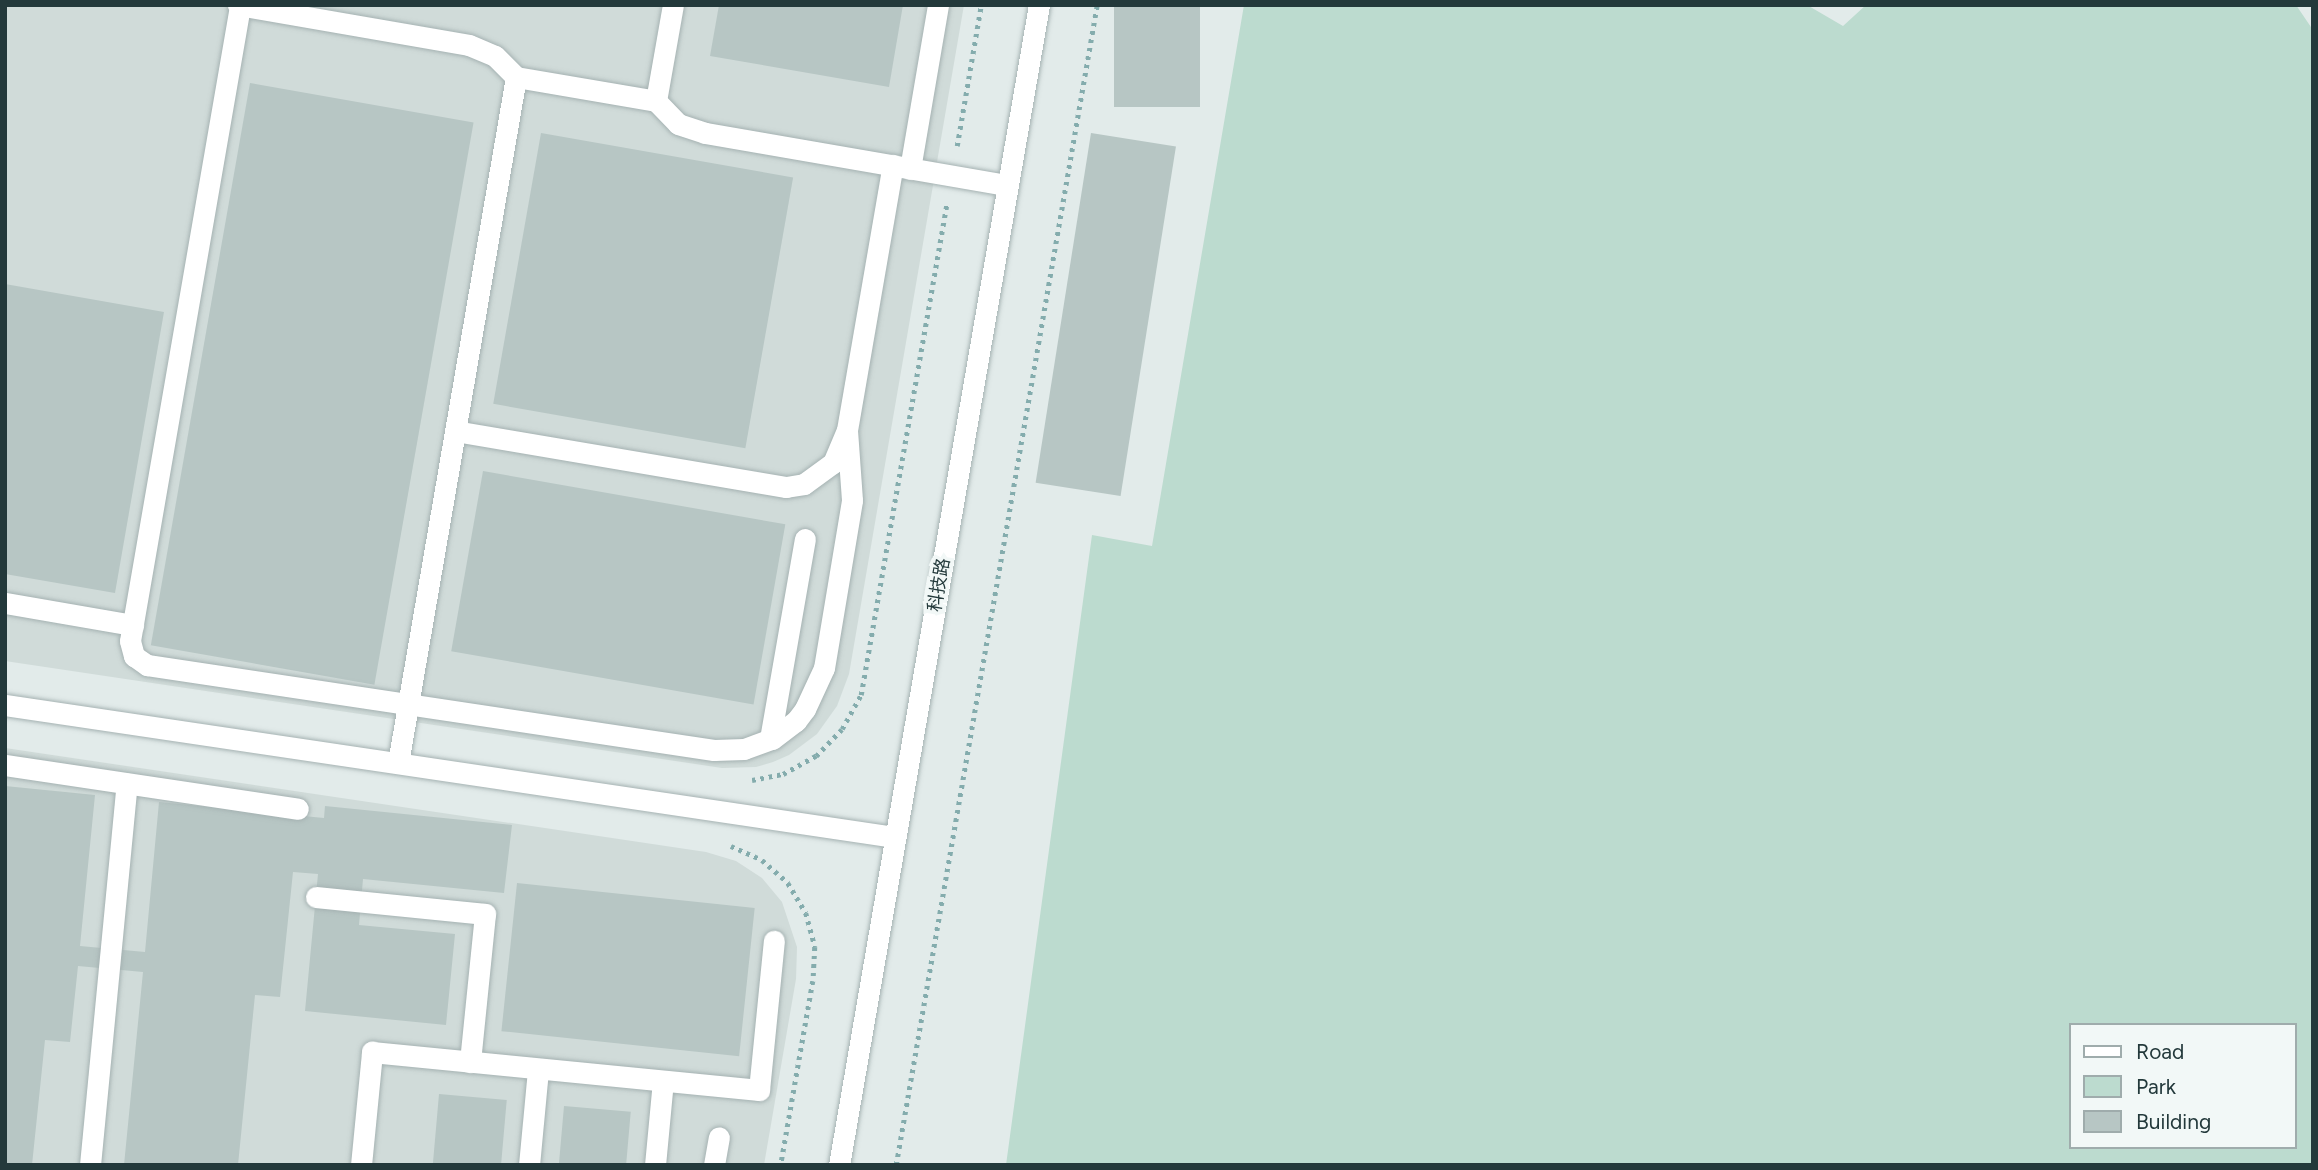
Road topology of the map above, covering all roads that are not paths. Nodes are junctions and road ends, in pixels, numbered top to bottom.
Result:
1 (673, 5) edge
2 (938, 5) edge
3 (1039, 5) edge
4 (239, 6) edge
5 (516, 77) junction
6 (656, 101) junction
7 (901, 167) junction
8 (1007, 185) junction
9 (847, 430) junction
10 (455, 431) junction
11 (805, 538) dead end
12 (5, 603) edge
13 (133, 625) junction
14 (408, 704) junction
15 (5, 705) edge
16 (771, 739) junction
17 (398, 763) junction
18 (5, 765) edge
19 (127, 784) junction
20 (298, 809) dead end
21 (895, 837) junction
22 (316, 897) dead end
23 (774, 941) dead end
24 (471, 1062) junction
25 (538, 1069) junction
26 (663, 1081) junction
27 (719, 1137) dead end
28 (90, 1165) edge
29 (360, 1165) edge
30 (529, 1165) edge
31 (655, 1165) edge
32 (714, 1165) edge
33 (839, 1165) edge

1 - 6 street
2 - 7 street
3 - 8 street, 科技路
4 - 5 street
4 - 13 street
5 - 6 street
5 - 10 street
6 - 7 street
7 - 8 street
7 - 9 street
8 - 21 street, 科技路
9 - 10 street
9 - 16 street
10 - 14 street
11 - 16 street
12 - 13 street
13 - 14 street
14 - 16 street
14 - 17 street
15 - 17 street
17 - 21 street
18 - 19 street
19 - 20 street
19 - 28 street
21 - 33 street, 科技路
22 - 24 street
23 - 26 street
24 - 25 street
24 - 29 street
25 - 26 street
25 - 30 street
26 - 31 street
27 - 32 street

